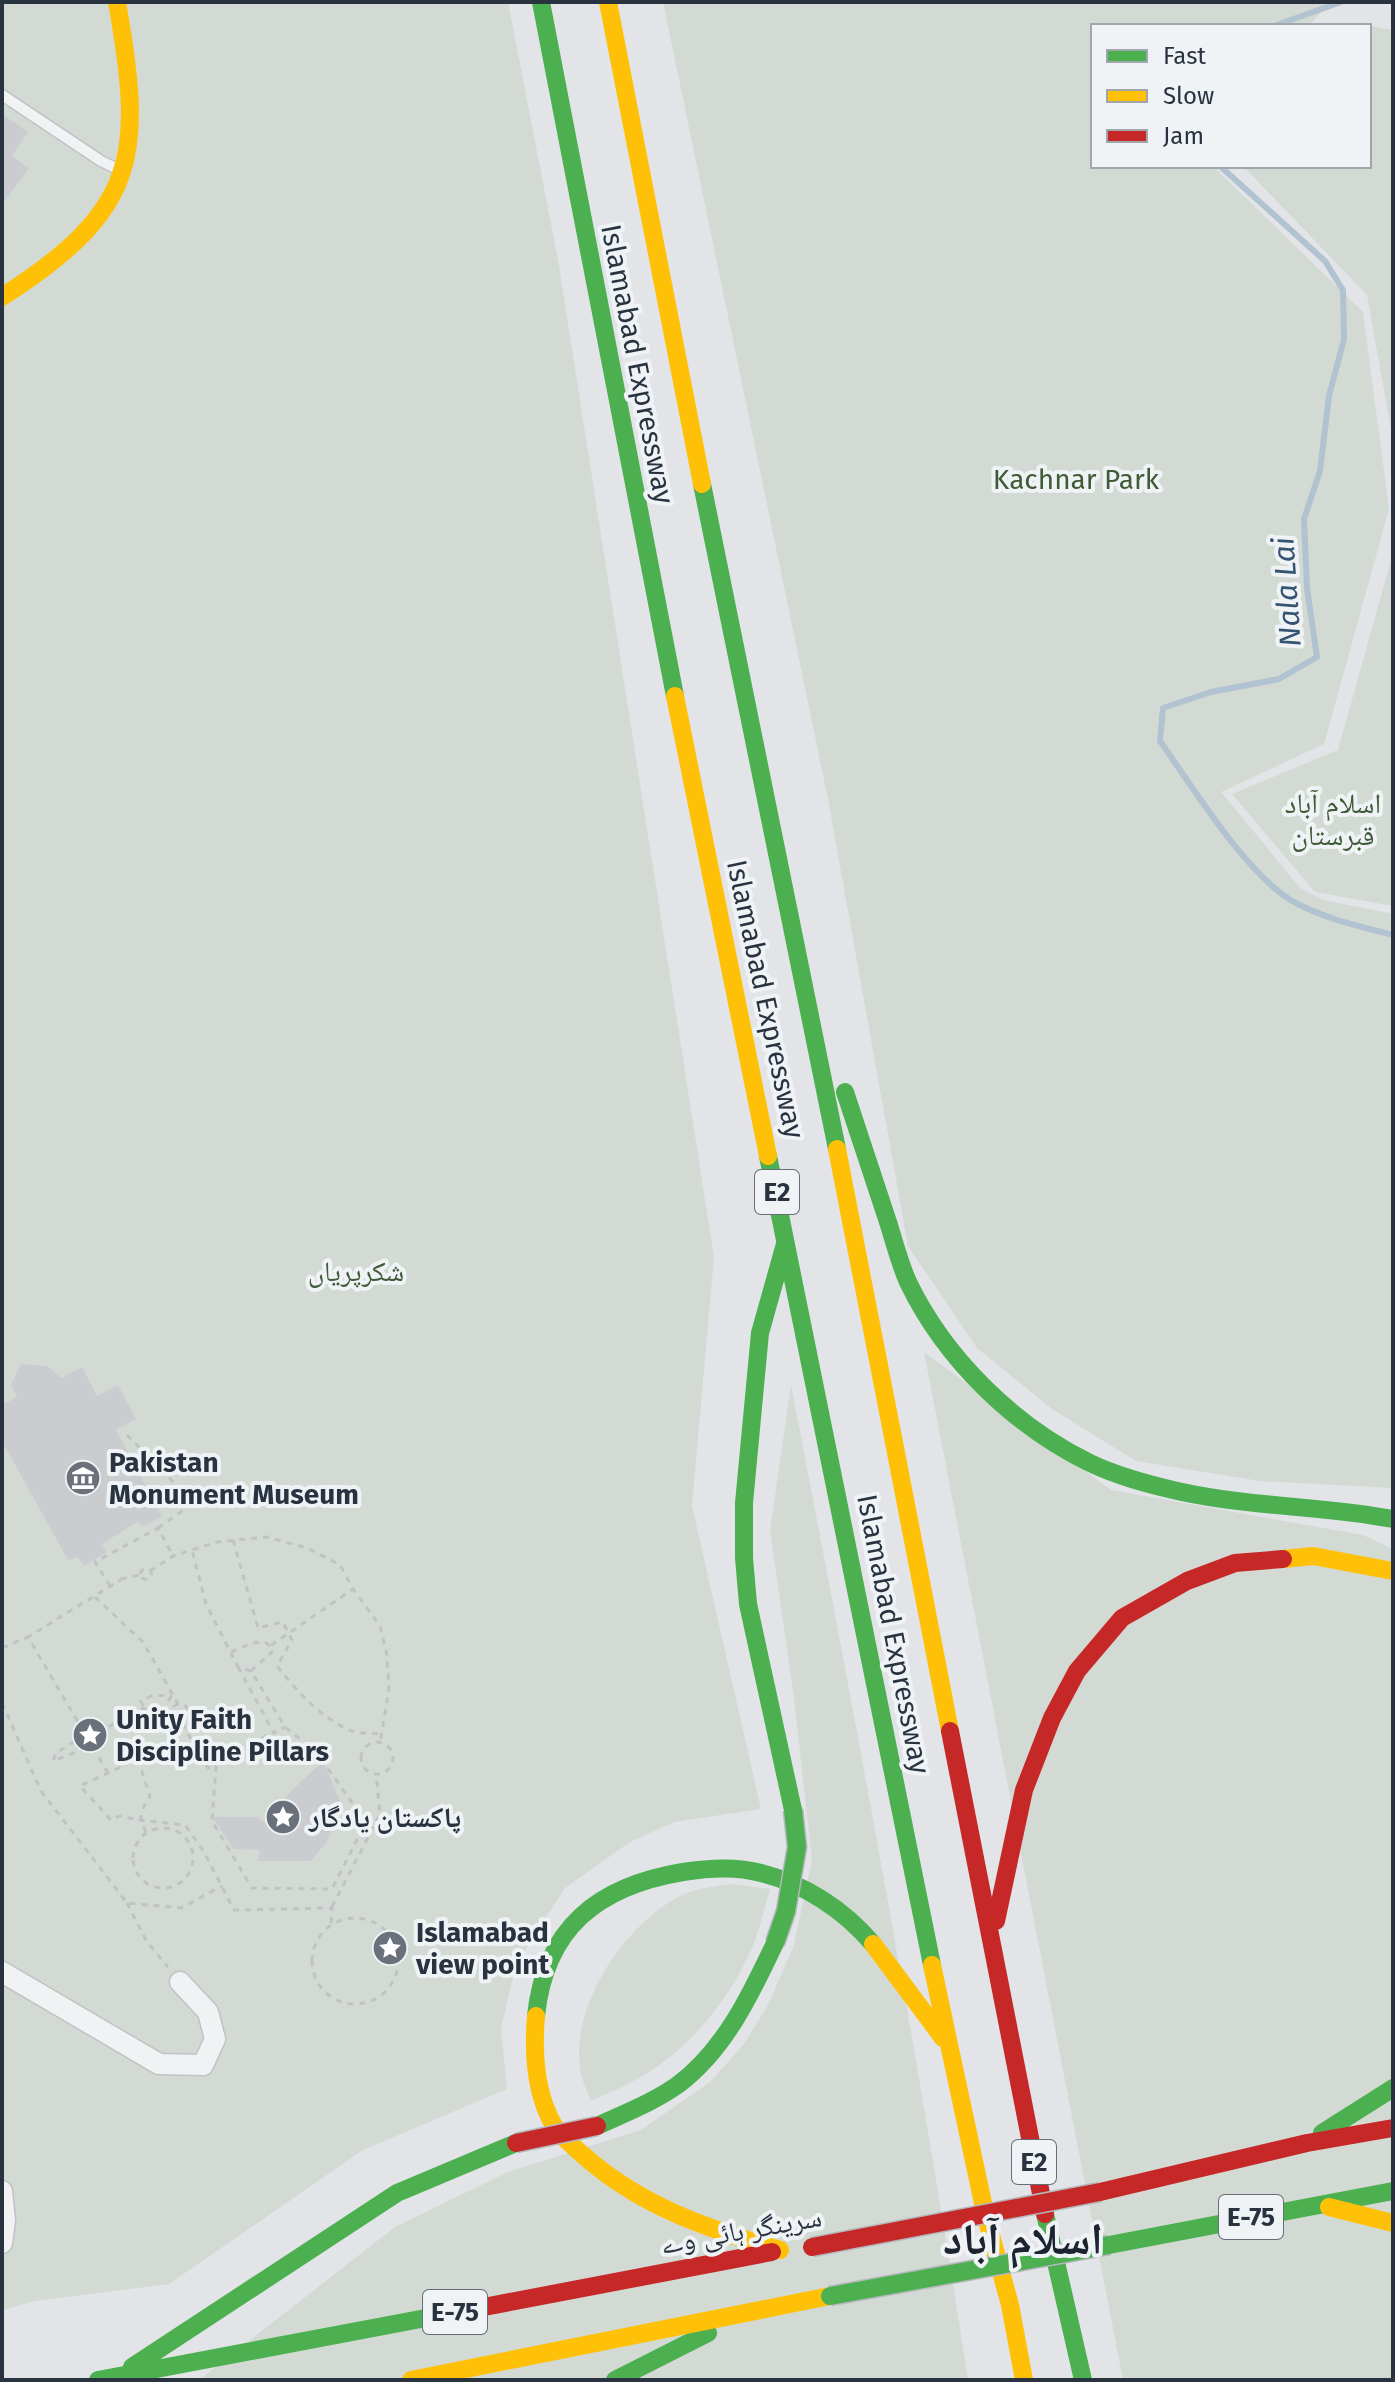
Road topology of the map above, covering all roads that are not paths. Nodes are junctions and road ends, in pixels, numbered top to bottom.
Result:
1 (117, 2) edge
2 (541, 2) edge
3 (608, 2) edge
4 (2, 95) edge
5 (124, 172) junction
6 (2, 297) edge
7 (797, 946) junction
8 (786, 1239) junction
9 (1393, 1519) edge
10 (1393, 1571) edge
11 (992, 1942) junction
12 (2, 1972) edge
13 (180, 1982) road end
14 (948, 2046) junction
15 (1393, 2088) edge
16 (1393, 2128) edge
17 (1307, 2143) junction
18 (2, 2191) edge
19 (1393, 2191) edge
20 (1317, 2204) junction
21 (1393, 2223) edge
22 (2, 2243) edge
23 (780, 2250) junction
24 (764, 2307) junction
25 (1017, 2374) edge
26 (107, 2378) edge
27 (411, 2380) edge
28 (615, 2380) edge
29 (1083, 2380) edge

1 - 5 main road
2 - 8 main road, Islamabad Expressway / E2
3 - 7 main road, Islamabad Expressway / E2
4 - 5 lane
5 - 6 main road
7 - 9 main road
7 - 11 main road, Islamabad Expressway / E2
8 - 14 main road, Islamabad Expressway / E2
8 - 26 main road, bridge
10 - 11 main road
11 - 29 main road, Islamabad Expressway / E2
12 - 13 street
14 - 23 main road
14 - 25 main road, Islamabad Expressway / E2
15 - 17 main road
16 - 17 main road, سرینگر ہائی وے / E-75
17 - 23 main road, سرینگر ہائی وے / E-75, bridge
18 - 22 street
19 - 20 main road, E-75
20 - 21 main road
20 - 24 main road, E-75, bridge
23 - 26 main road, سرینگر ہائی وے / E-75
24 - 27 main road, E-75
24 - 28 main road

